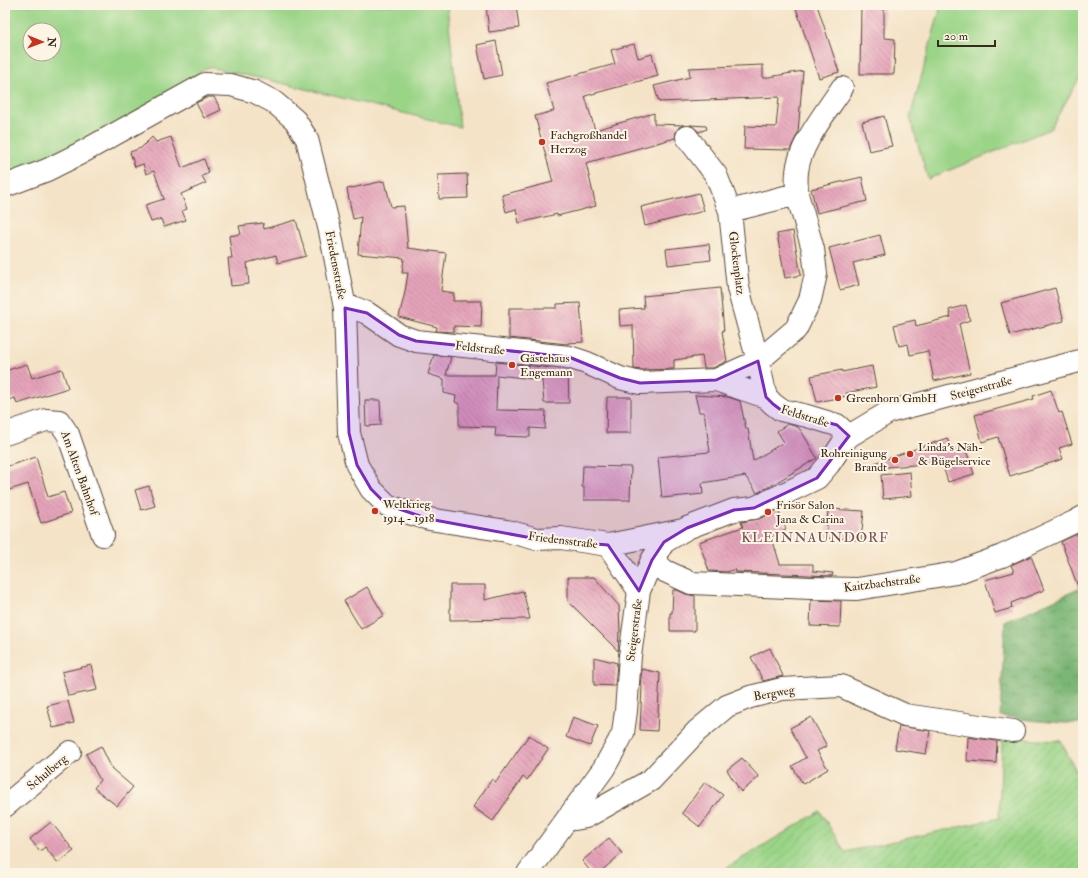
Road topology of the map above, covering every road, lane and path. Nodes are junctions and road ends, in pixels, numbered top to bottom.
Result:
1 (842, 88) dead end
2 (687, 137) dead end
3 (5, 186) edge
4 (797, 194) junction
5 (730, 211) junction
6 (345, 308) junction
7 (1083, 360) edge
8 (758, 361) junction
9 (716, 380) junction
10 (766, 397) junction
11 (5, 434) edge
12 (849, 436) junction
13 (1083, 517) edge
14 (683, 530) junction
15 (103, 535) dead end
16 (608, 545) junction
17 (652, 560) junction
18 (639, 591) junction
19 (1014, 731) dead end
20 (70, 752) dead end
21 (5, 806) edge
22 (570, 815) junction
23 (528, 873) edge

1 - 4 street
2 - 5 street, Glockenplatz
3 - 6 street, Friedensstraße
4 - 5 street
4 - 8 street
5 - 8 street, Glockenplatz
6 - 9 street, Feldstraße
6 - 16 street, Friedensstraße
7 - 12 street, Steigerstraße
8 - 9 street, Feldstraße
8 - 10 street, Glockenplatz
9 - 10 street, Feldstraße
10 - 12 street, Feldstraße
11 - 15 street, Am Alten Bahnhof
12 - 14 street, Steigerstraße
13 - 17 street, Kaitzbachstraße
14 - 16 street, Friedensstraße
14 - 17 street, Steigerstraße
16 - 18 street, Friedensstraße
17 - 18 street, Steigerstraße
18 - 22 street, Steigerstraße
19 - 22 street, Bergweg
20 - 21 street, Schulberg
22 - 23 street, Steigerstraße

